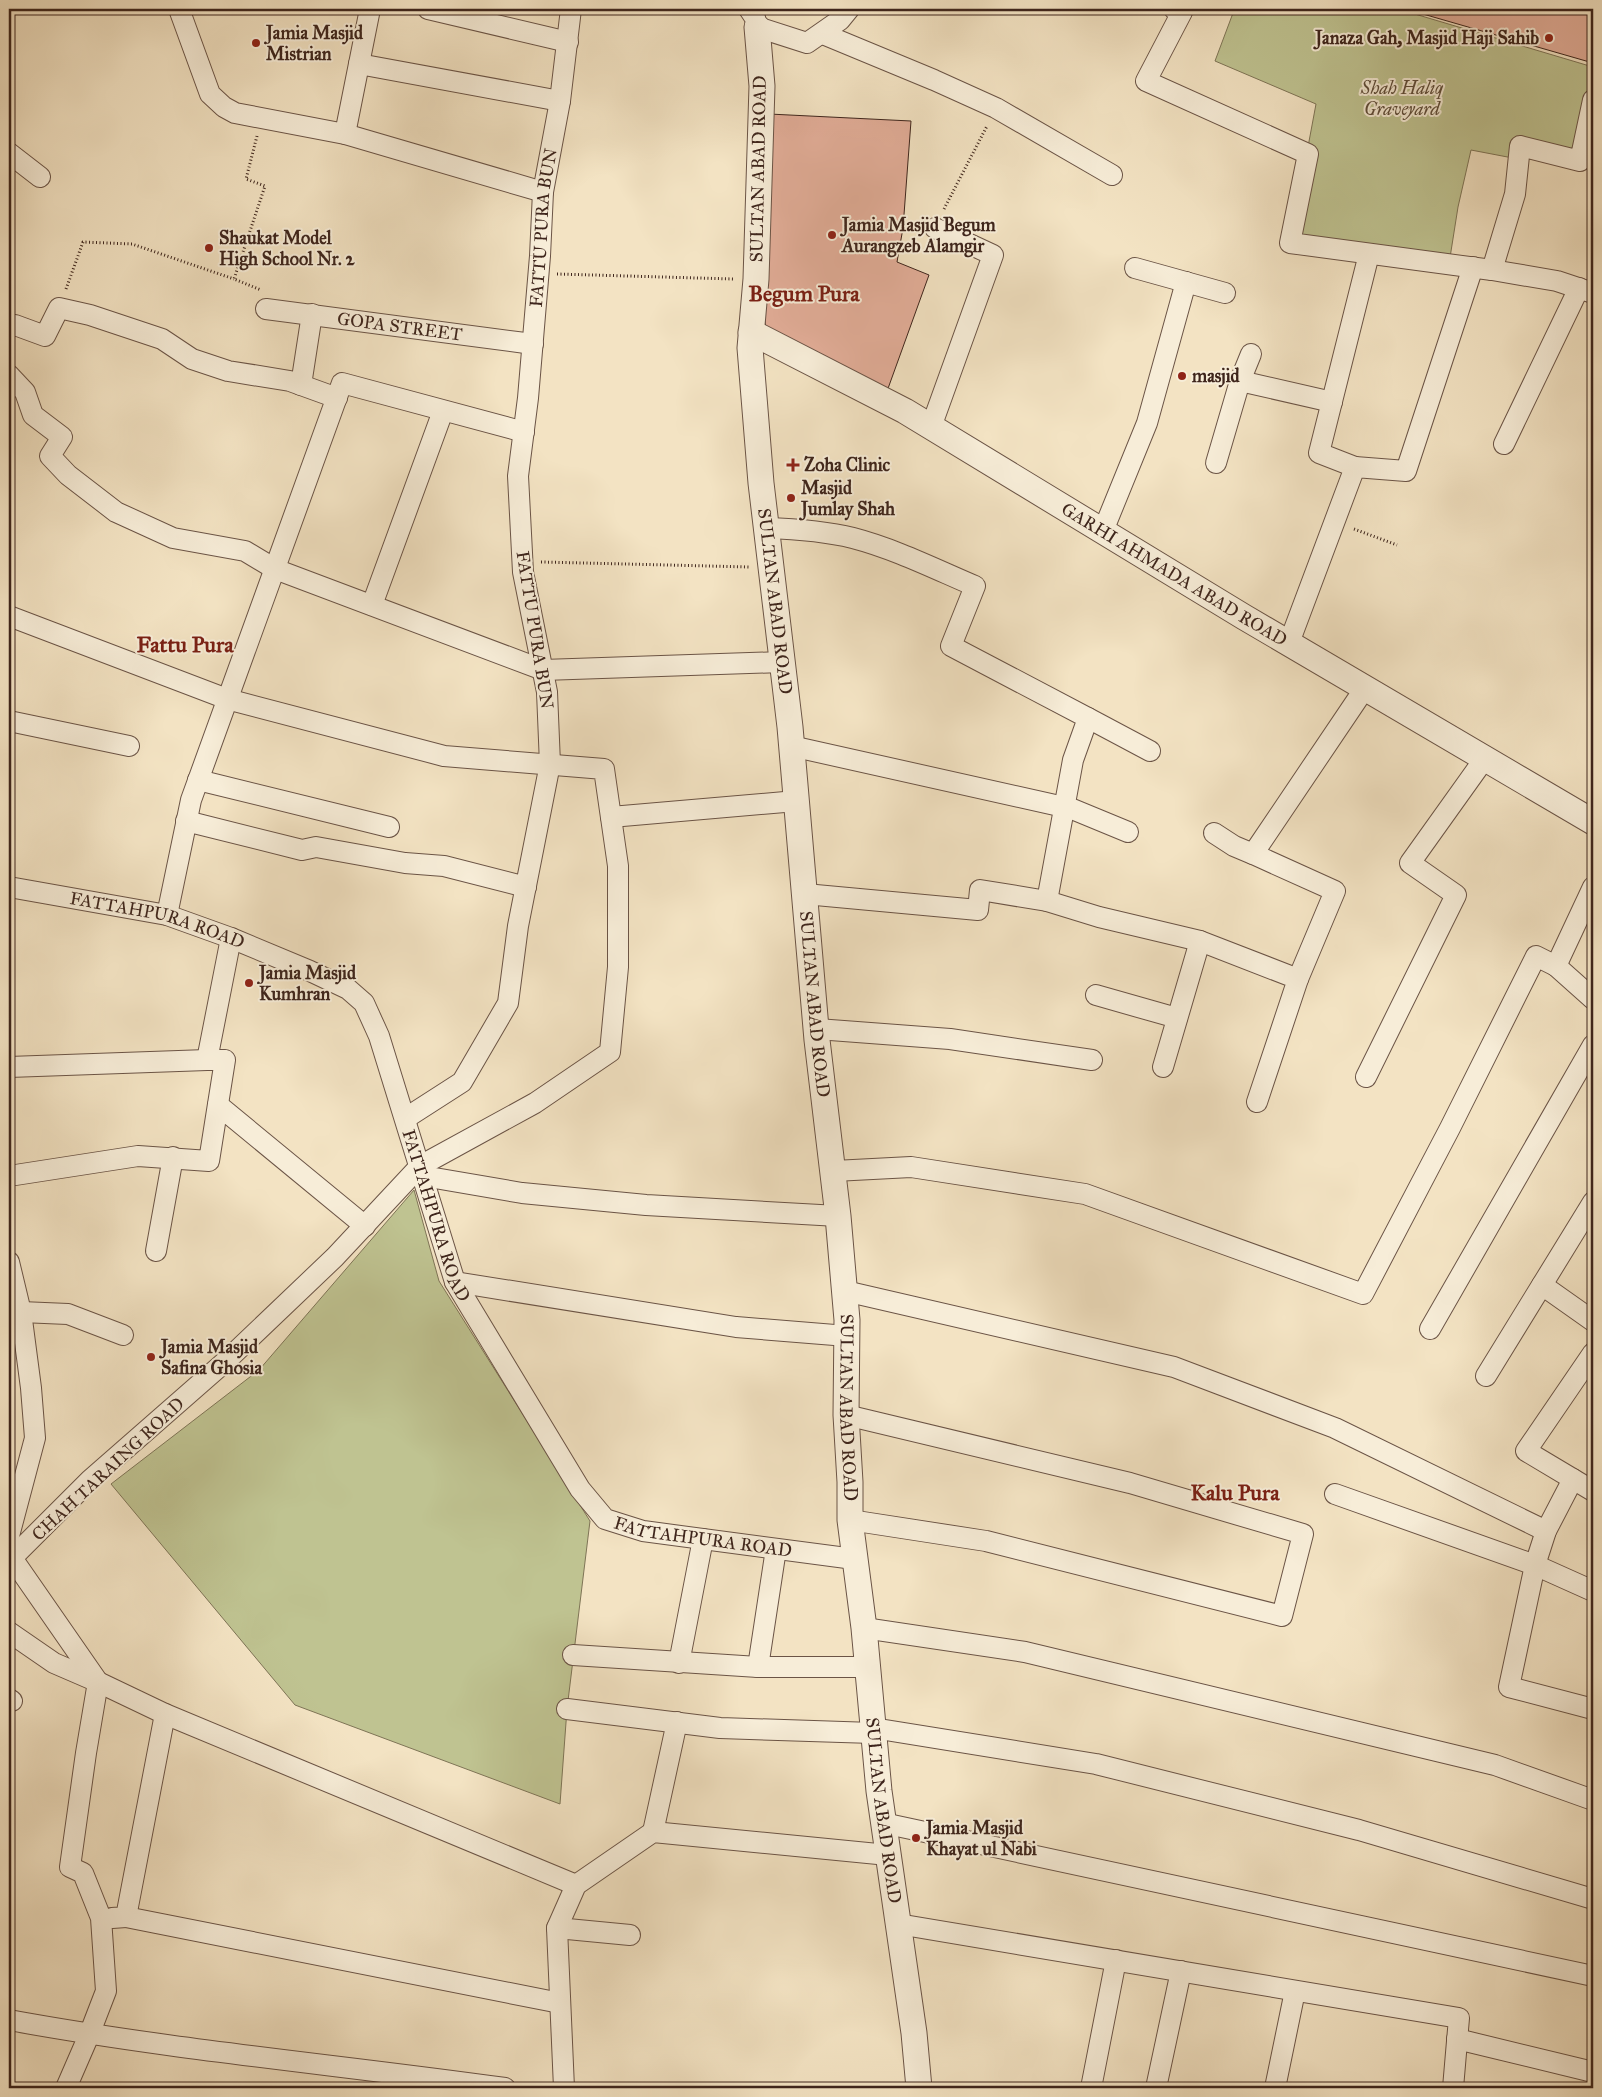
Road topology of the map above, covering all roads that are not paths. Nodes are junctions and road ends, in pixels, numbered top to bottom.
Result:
1 (179, 9) edge
2 (370, 9) edge
3 (428, 9) edge
4 (571, 9) edge
5 (849, 9) edge
6 (1174, 9) edge
7 (753, 18) edge
8 (823, 34) junction
9 (568, 42) junction
10 (359, 64) junction
11 (1593, 100) edge
12 (560, 101) junction
13 (345, 134) junction
14 (9, 153) edge
15 (1112, 175) dead end
16 (40, 177) dead end
17 (543, 192) junction
18 (935, 228) road end
19 (1369, 254) junction
20 (1135, 268) dead end
21 (1483, 268) junction
22 (1186, 282) junction
23 (1586, 291) edge
24 (1225, 292) dead end
25 (266, 309) road end
26 (312, 314) junction
27 (11, 331) edge
28 (751, 332) junction
29 (532, 344) junction
30 (1250, 354) dead end
31 (9, 374) edge
32 (1240, 381) junction
33 (301, 385) junction
34 (337, 398) junction
35 (1332, 402) junction
36 (443, 411) junction
37 (931, 427) junction
38 (524, 432) junction
39 (1504, 444) dead end
40 (1216, 463) dead end
41 (1355, 467) junction
42 (766, 528) junction
43 (1103, 531) junction
44 (275, 569) junction
45 (372, 605) junction
46 (9, 616) edge
47 (1289, 643) junction
48 (782, 662) junction
49 (544, 670) junction
50 (1365, 688) junction
51 (227, 699) junction
52 (1088, 718) junction
53 (9, 721) edge
54 (129, 746) dead end
55 (791, 746) junction
56 (1150, 751) dead end
57 (1485, 758) junction
58 (550, 764) junction
59 (198, 780) junction
60 (796, 801) junction
61 (1064, 806) junction
62 (611, 818) junction
63 (186, 821) junction
64 (1593, 822) edge
65 (389, 827) dead end
66 (1128, 832) dead end
67 (1214, 833) dead end
68 (1253, 854) junction
69 (526, 886) junction
70 (9, 887) edge
71 (1593, 887) edge
72 (805, 894) junction
73 (1047, 901) junction
74 (167, 915) junction
75 (231, 938) junction
76 (1200, 940) junction
77 (1556, 966) junction
78 (1298, 979) junction
79 (1096, 995) dead end
80 (1593, 999) edge
81 (1177, 1018) junction
82 (816, 1029) junction
83 (1593, 1045) edge
84 (207, 1060) junction
85 (1092, 1060) dead end
86 (9, 1067) edge
87 (1163, 1067) dead end
88 (1366, 1077) dead end
89 (1258, 1102) dead end
90 (218, 1105) junction
91 (406, 1118) junction
92 (173, 1157) junction
93 (422, 1171) junction
94 (834, 1171) junction
95 (9, 1176) edge
96 (1593, 1202) edge
97 (838, 1216) junction
98 (365, 1226) junction
99 (156, 1251) dead end
100 (9, 1262) edge
101 (455, 1282) junction
102 (1542, 1286) junction
103 (845, 1291) junction
104 (16, 1307) edge
105 (1593, 1321) edge
106 (1430, 1329) dead end
107 (123, 1335) dead end
108 (847, 1336) junction
109 (1593, 1353) edge
110 (1486, 1376) dead end
111 (846, 1415) junction
112 (1572, 1478) junction
113 (1593, 1491) edge
114 (1336, 1494) dead end
115 (13, 1500) edge
116 (850, 1520) junction
117 (1546, 1531) junction
118 (9, 1536) edge
119 (703, 1539) junction
120 (776, 1549) junction
121 (854, 1559) junction
122 (10, 1560) edge
123 (1535, 1565) junction
124 (1593, 1591) edge
125 (864, 1628) junction
126 (9, 1632) edge
127 (573, 1655) dead end
128 (679, 1663) junction
129 (867, 1666) junction
130 (758, 1667) junction
131 (98, 1682) junction
132 (567, 1709) dead end
133 (1593, 1709) edge
134 (165, 1714) junction
135 (677, 1722) junction
136 (873, 1731) junction
137 (1593, 1800) edge
138 (883, 1823) junction
139 (653, 1832) junction
140 (888, 1855) junction
141 (576, 1885) junction
142 (1593, 1899) edge
143 (126, 1917) junction
144 (100, 1918) junction
145 (898, 1924) junction
146 (558, 1928) junction
147 (630, 1936) dead end
148 (1116, 1960) junction
149 (1181, 1971) junction
150 (1593, 1976) edge
151 (1295, 1990) junction
152 (560, 2004) junction
153 (9, 2020) edge
154 (89, 2035) junction
155 (1457, 2039) junction
156 (1593, 2072) edge
157 (66, 2088) edge
158 (505, 2088) edge
159 (564, 2088) edge
160 (919, 2088) edge
161 (1092, 2088) edge
162 (1156, 2088) edge
163 (1275, 2088) edge
164 (1453, 2088) edge

1 - 13 street
2 - 10 street
3 - 9 street
4 - 9 street, FATTU PURA BUN
5 - 8 street, SULTAN ABAD ROAD
6 - 19 street
7 - 8 street, SULTAN ABAD ROAD
7 - 28 street, SULTAN ABAD ROAD
8 - 15 street
9 - 12 street, FATTU PURA BUN
10 - 12 street
10 - 13 street
11 - 21 street
12 - 17 street, FATTU PURA BUN
13 - 17 street
14 - 16 street
17 - 29 street, FATTU PURA BUN
18 - 37 street
19 - 21 street
19 - 35 street
20 - 22 street
21 - 23 street
21 - 41 street
22 - 24 street
22 - 43 street
23 - 39 street
25 - 26 street, GOPA STREET
26 - 29 street, GOPA STREET
26 - 33 street
27 - 33 street
28 - 37 street, GARHI AHMADA ABAD ROAD
28 - 42 street, SULTAN ABAD ROAD
29 - 38 street, FATTU PURA BUN
30 - 32 street
31 - 44 street
32 - 35 street
32 - 40 street
33 - 34 street
34 - 36 street
34 - 44 street
35 - 41 street
36 - 38 street
36 - 45 street
37 - 43 street, GARHI AHMADA ABAD ROAD
38 - 49 street, FATTU PURA BUN
41 - 47 street
42 - 48 street, SULTAN ABAD ROAD
42 - 52 street
43 - 47 street, GARHI AHMADA ABAD ROAD
44 - 45 street
44 - 51 street
45 - 49 street
46 - 51 street
47 - 50 street, GARHI AHMADA ABAD ROAD
48 - 49 street
48 - 55 street, SULTAN ABAD ROAD
49 - 58 street, FATTU PURA BUN
50 - 57 street, GARHI AHMADA ABAD ROAD
50 - 68 street
51 - 58 street
51 - 59 street
52 - 56 street
52 - 61 street
53 - 54 street
55 - 60 street, SULTAN ABAD ROAD
55 - 61 street
57 - 64 street, GARHI AHMADA ABAD ROAD
57 - 88 street
58 - 62 street
58 - 69 street, FATTU PURA BUN
59 - 63 street
59 - 65 street
60 - 62 street
60 - 72 street, SULTAN ABAD ROAD
61 - 66 street
61 - 73 street
62 - 93 street, CHAH TARAING ROAD
63 - 69 street
63 - 74 street
67 - 68 street
68 - 78 street
69 - 91 street, FATTU PURA BUN
70 - 74 street, FATTAHPURA ROAD
71 - 77 street
72 - 73 street
72 - 82 street, SULTAN ABAD ROAD
73 - 76 street
74 - 75 street, FATTAHPURA ROAD
75 - 84 street
75 - 91 street, FATTAHPURA ROAD
76 - 78 street
76 - 81 street
77 - 80 street
77 - 94 street
78 - 89 street
79 - 81 street
81 - 87 street
82 - 85 street
82 - 94 street, SULTAN ABAD ROAD
83 - 106 street
84 - 86 street
84 - 90 street
90 - 92 street
90 - 98 street
91 - 93 street, FATTAHPURA ROAD
92 - 95 street
92 - 99 street
93 - 97 street
93 - 98 street, CHAH TARAING ROAD
93 - 101 street, FATTAHPURA ROAD
94 - 97 street, SULTAN ABAD ROAD
96 - 102 street
97 - 103 street, SULTAN ABAD ROAD
98 - 122 street, CHAH TARAING ROAD
100 - 104 street
101 - 108 street
101 - 119 street, FATTAHPURA ROAD
102 - 105 street
102 - 110 street
103 - 108 street, SULTAN ABAD ROAD
103 - 117 street
104 - 107 street
104 - 115 street
108 - 111 street, SULTAN ABAD ROAD
109 - 112 street
111 - 116 street, SULTAN ABAD ROAD
111 - 116 street
112 - 113 street
112 - 117 street
114 - 123 street
115 - 118 street
116 - 121 street, SULTAN ABAD ROAD
117 - 123 street
119 - 120 street, FATTAHPURA ROAD
119 - 128 street
120 - 121 street, FATTAHPURA ROAD
120 - 130 street
121 - 125 street, SULTAN ABAD ROAD
122 - 131 street
123 - 124 street
123 - 133 street
125 - 129 street, SULTAN ABAD ROAD
125 - 137 street
126 - 131 street
127 - 128 street
128 - 130 street
129 - 130 street
129 - 136 street, SULTAN ABAD ROAD
131 - 134 street
131 - 144 street
132 - 135 street
134 - 141 street
134 - 143 street
135 - 136 street
135 - 139 street
136 - 138 street, SULTAN ABAD ROAD
136 - 142 street
138 - 140 street, SULTAN ABAD ROAD
138 - 150 street
139 - 140 street
139 - 141 street
140 - 145 street, SULTAN ABAD ROAD
141 - 146 street
143 - 144 street
143 - 152 street
144 - 154 street
145 - 148 street
145 - 160 street, SULTAN ABAD ROAD
146 - 147 street
146 - 152 street
148 - 149 street
148 - 161 street
149 - 151 street
149 - 162 street
151 - 155 street
151 - 163 street
152 - 159 street
153 - 154 street
154 - 157 street
154 - 158 street
155 - 156 street
155 - 164 street

